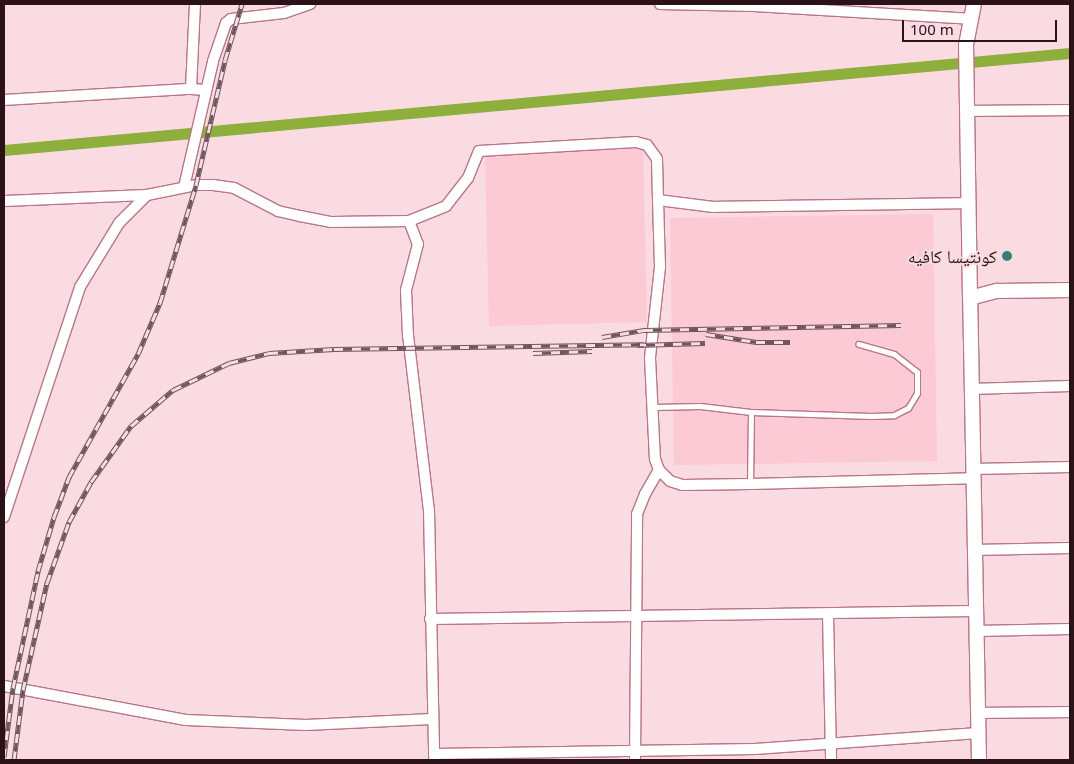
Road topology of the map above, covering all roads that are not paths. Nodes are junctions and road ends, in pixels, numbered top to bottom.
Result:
1 (195, 4) edge
2 (310, 4) edge
3 (660, 4) edge
4 (974, 4) edge
5 (754, 5) edge
6 (970, 19) junction
7 (191, 89) junction
8 (206, 90) junction
9 (4, 100) edge
10 (1070, 110) edge
11 (968, 111) junction
12 (184, 187) junction
13 (147, 195) junction
14 (4, 200) edge
15 (658, 200) junction
16 (969, 204) junction
17 (409, 221) junction
18 (1070, 290) edge
19 (970, 298) junction
20 (858, 344) dead end
21 (1070, 386) edge
22 (970, 389) junction
23 (653, 407) junction
24 (751, 412) junction
25 (1070, 467) edge
26 (659, 470) junction
27 (973, 473) junction
28 (750, 484) junction
29 (4, 517) edge
30 (1070, 548) edge
31 (974, 550) junction
32 (976, 611) junction
33 (828, 614) junction
34 (635, 618) junction
35 (430, 619) junction
36 (1070, 629) edge
37 (977, 631) junction
38 (4, 686) edge
39 (1070, 712) edge
40 (978, 713) junction
41 (432, 718) junction
42 (978, 733) junction
43 (831, 742) junction
44 (635, 756) edge
45 (434, 757) edge
46 (831, 760) edge
47 (979, 760) edge

1 - 7 street
2 - 8 street
3 - 5 street
4 - 6 main road
5 - 6 street
6 - 11 main road
7 - 8 street
7 - 9 street
8 - 12 street
10 - 11 street
11 - 16 main road
12 - 13 street
12 - 17 street
13 - 14 street
13 - 29 street
15 - 16 street
15 - 17 street
15 - 23 street
16 - 19 main road
17 - 35 street
18 - 19 main road
19 - 22 main road
20 - 24 lane
21 - 22 street
22 - 27 main road
23 - 24 lane
23 - 26 street
24 - 28 lane
25 - 27 street
26 - 28 street
26 - 34 street
27 - 28 street
27 - 31 main road
30 - 31 street
31 - 32 main road
32 - 33 street
32 - 37 main road
33 - 34 street
33 - 43 street
34 - 35 street
34 - 44 street
35 - 41 street
36 - 37 street
37 - 40 main road
38 - 41 street
39 - 40 street
40 - 42 main road
41 - 45 street
42 - 43 street
42 - 47 main road
43 - 44 street
43 - 46 street
44 - 45 street

